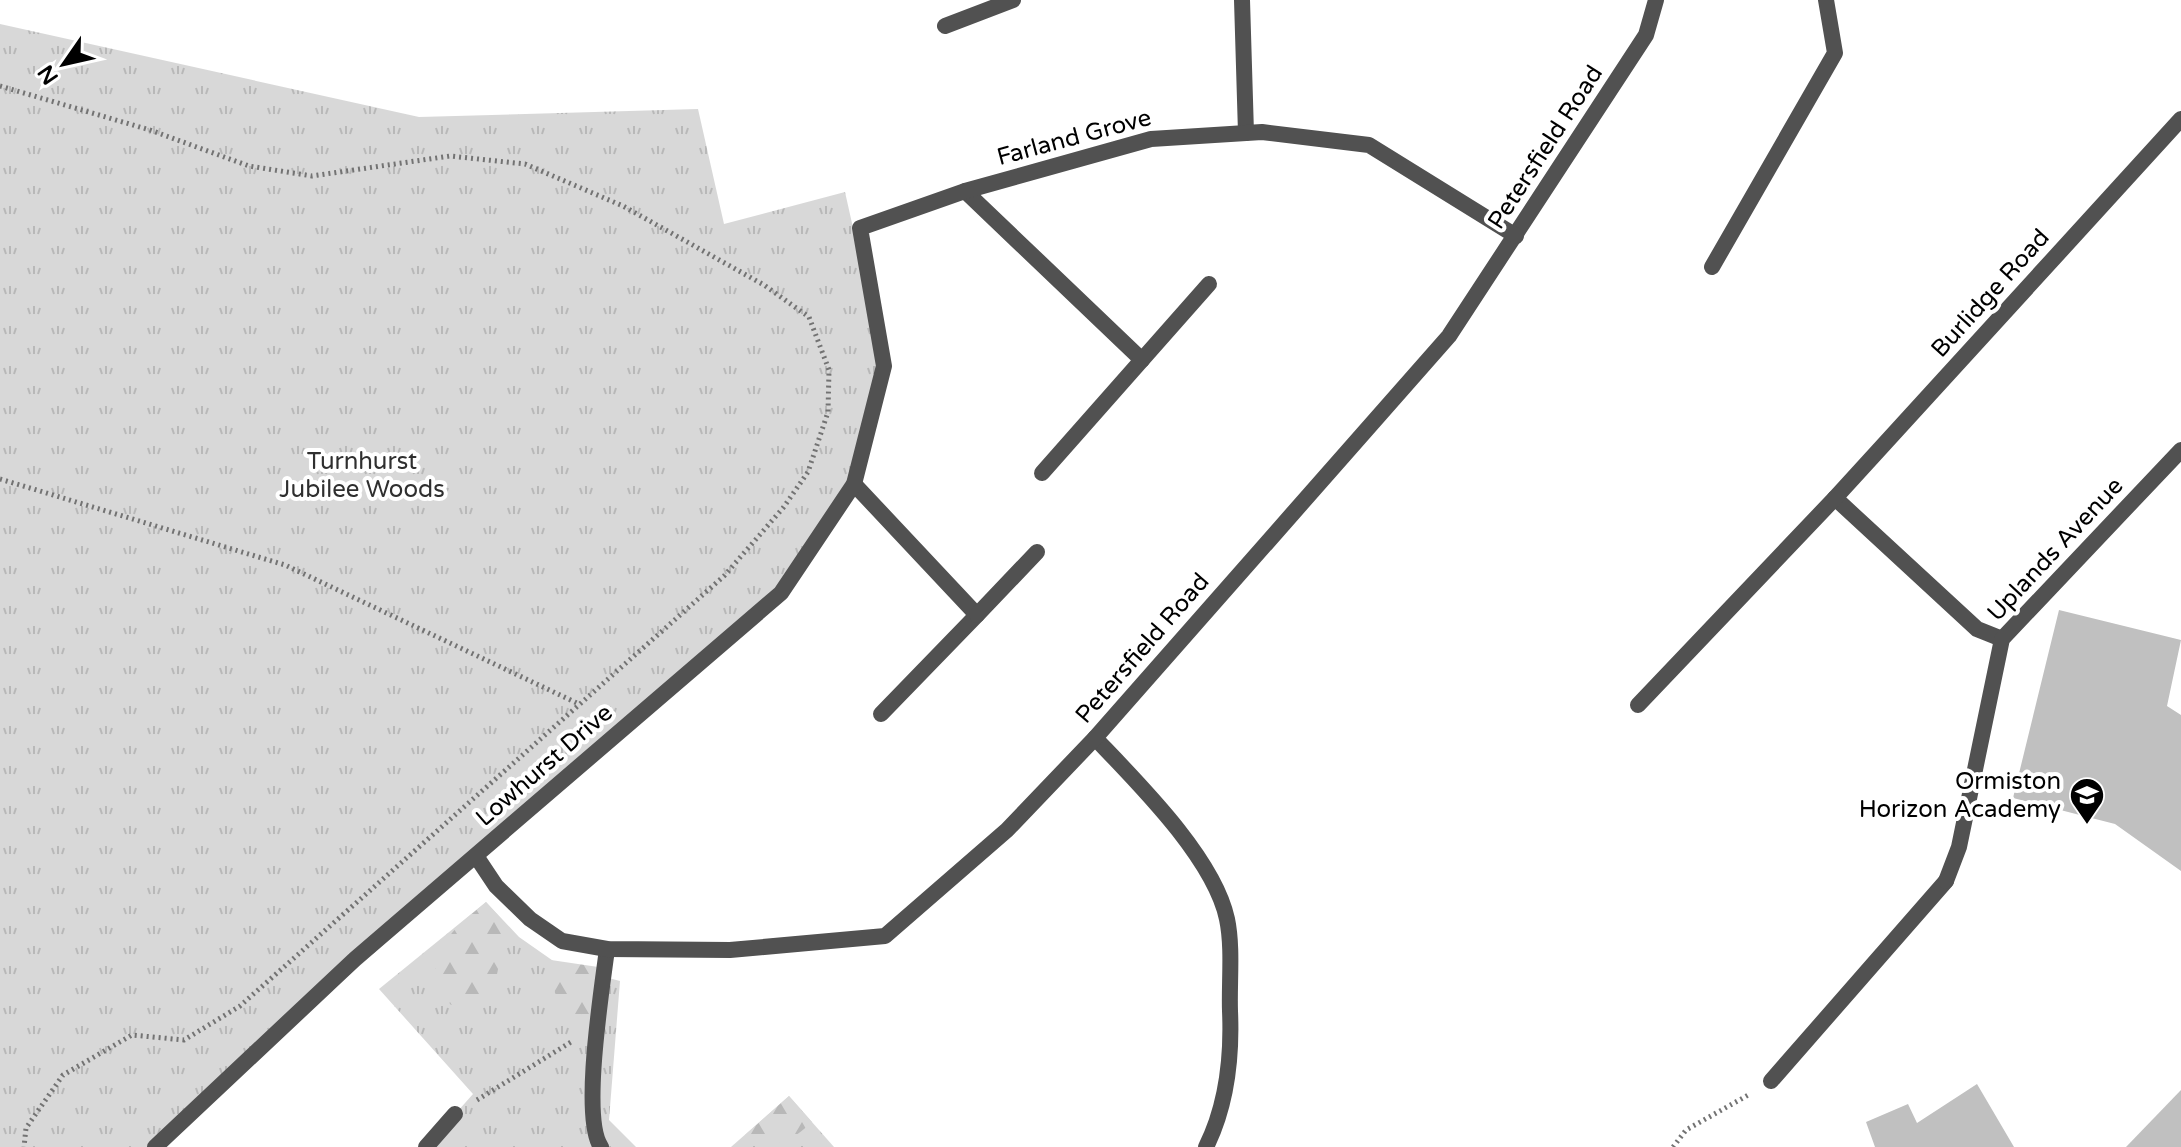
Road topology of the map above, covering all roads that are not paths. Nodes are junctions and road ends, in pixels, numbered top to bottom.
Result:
1 (1013, 0) edge
2 (1242, 0) edge
3 (1656, 0) edge
4 (1826, 0) edge
5 (945, 26) dead end
6 (2181, 119) edge
7 (1246, 133) junction
8 (965, 191) junction
9 (1516, 236) junction
10 (1712, 267) dead end
11 (1209, 284) dead end
12 (1142, 360) junction
13 (884, 366) joint
14 (2181, 450) edge
15 (1042, 473) dead end
16 (854, 484) junction
17 (1835, 498) junction
18 (1037, 552) dead end
19 (977, 615) junction
20 (2002, 639) junction
21 (1638, 705) dead end
22 (881, 714) dead end
23 (1095, 738) junction
24 (476, 856) junction
25 (607, 949) junction
26 (1771, 1081) road end
27 (455, 1114) road end
28 (155, 1147) edge
29 (426, 1147) edge
30 (601, 1147) edge
31 (1206, 1147) edge

1 - 5 street
2 - 7 street
3 - 9 street, Petersfield Road
4 - 10 street
6 - 17 street, Burlidge Road
7 - 8 street, Farland Grove
7 - 9 street, Farland Grove
8 - 12 street
8 - 13 street, Farland Grove
9 - 23 street, Petersfield Road
11 - 12 street
12 - 15 street
13 - 16 street, Lowhurst Drive
14 - 20 street, Uplands Avenue
16 - 19 street
16 - 24 street, Lowhurst Drive
17 - 20 street
17 - 21 street, Burlidge Road
18 - 19 street
19 - 22 street
20 - 26 street, Uplands Avenue
23 - 25 street, Petersfield Road
23 - 31 street
24 - 25 street, Petersfield Road
24 - 28 street, Lowhurst Drive
25 - 30 street
27 - 29 street

